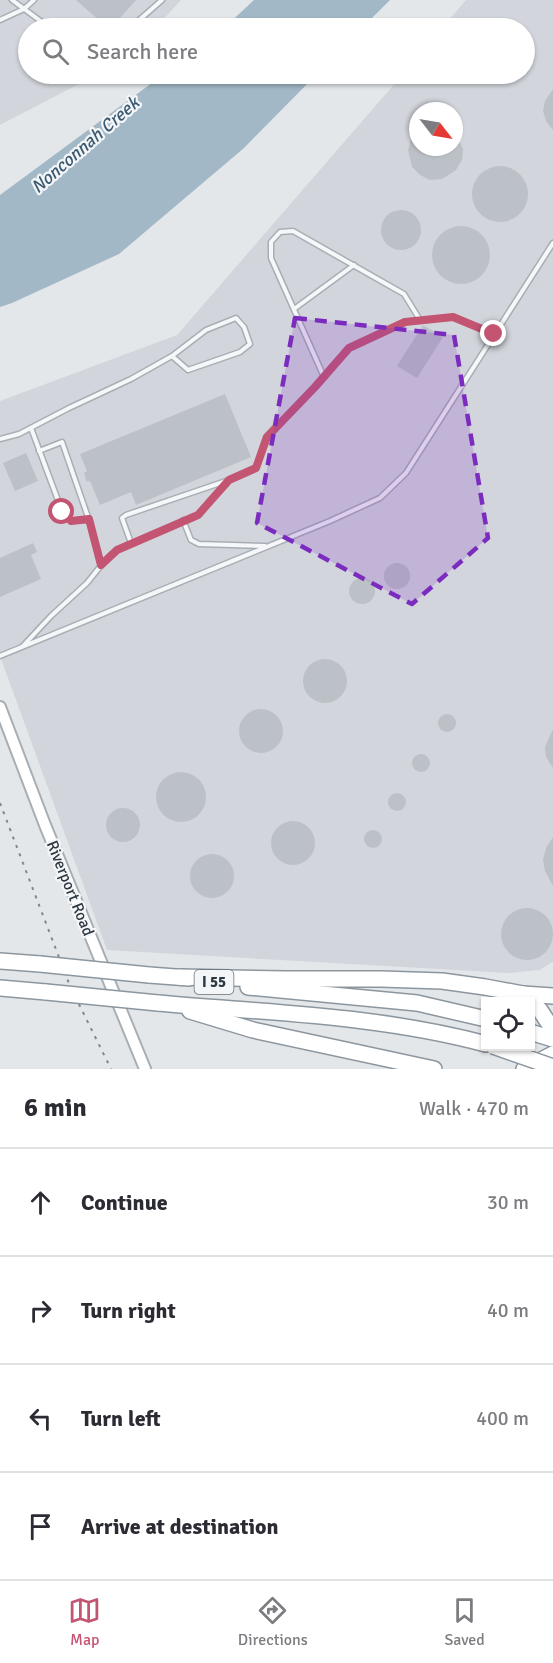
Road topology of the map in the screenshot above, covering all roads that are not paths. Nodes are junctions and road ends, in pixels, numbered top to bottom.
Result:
1 (12, 0) edge
2 (34, 0) edge
3 (162, 0) edge
4 (24, 9) junction
5 (36, 18) edge
6 (141, 18) edge
7 (0, 20) edge
8 (553, 243) edge
9 (354, 265) junction
10 (294, 309) junction
11 (420, 320) junction
12 (494, 334) junction
13 (172, 356) junction
14 (324, 378) junction
15 (31, 428) junction
16 (0, 439) edge
17 (39, 450) junction
18 (229, 480) junction
19 (89, 519) junction
20 (183, 520) junction
21 (131, 543) junction
22 (269, 546) junction
23 (101, 565) junction
24 (21, 648) junction
25 (0, 656) edge
26 (0, 706) edge
27 (0, 962) edge
28 (282, 985) junction
29 (0, 988) edge
30 (523, 994) junction
31 (553, 996) edge
32 (163, 1003) junction
33 (480, 1018) edge
34 (553, 1030) edge
35 (535, 1033) edge
36 (553, 1040) edge
37 (481, 1043) edge
38 (506, 1051) edge
39 (553, 1054) edge
40 (553, 1065) edge
41 (421, 1067) edge
42 (145, 1069) edge
43 (434, 1069) edge
44 (524, 1069) edge
45 (548, 1069) edge

1 - 4 lane
2 - 4 lane
3 - 6 lane
4 - 5 lane
4 - 7 lane
8 - 12 lane
9 - 10 lane
9 - 10 lane
9 - 11 lane
10 - 14 lane
11 - 12 lane
11 - 14 lane
12 - 22 lane
13 - 13 lane
13 - 15 lane
14 - 18 lane
15 - 16 lane
15 - 17 lane
17 - 19 lane
17 - 19 lane
18 - 20 lane
18 - 21 lane
19 - 23 lane
20 - 21 lane
20 - 22 lane
21 - 23 lane
22 - 24 lane
23 - 24 lane
24 - 25 lane
26 - 42 main road, Riverport Road
27 - 28 highway, I 55, bridge
28 - 30 highway
28 - 33 highway, I 55
29 - 32 highway, I 55, bridge
30 - 31 highway
30 - 34 highway
32 - 37 highway, I 55
32 - 41 highway
35 - 36 highway
38 - 40 highway, bridge
39 - 44 highway
40 - 45 main road
41 - 43 highway

